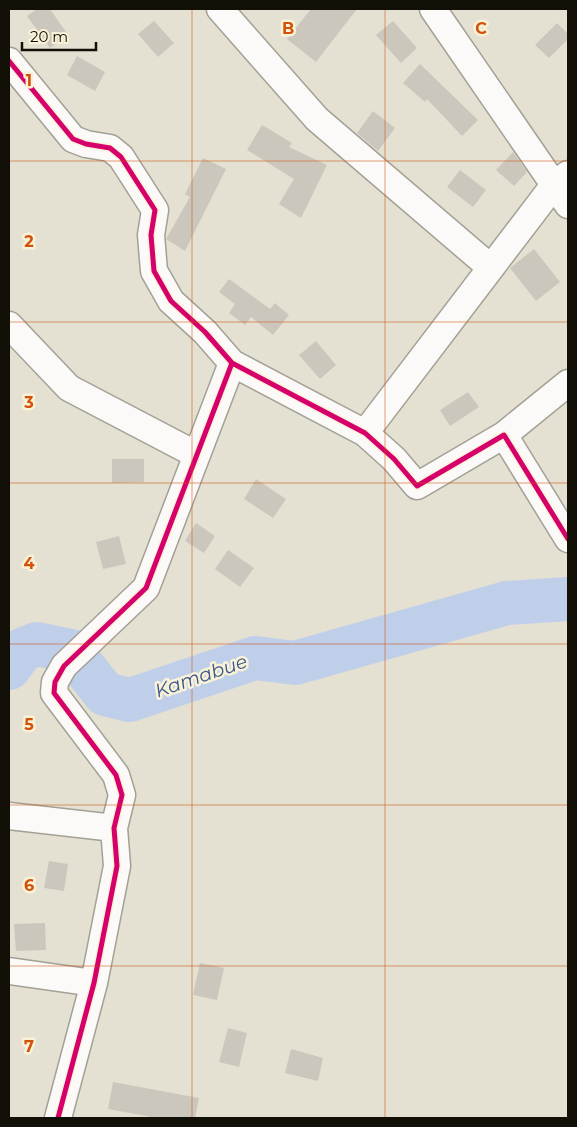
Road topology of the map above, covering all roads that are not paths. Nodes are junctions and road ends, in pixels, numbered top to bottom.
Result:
1 (220, 9) edge
2 (433, 9) edge
3 (9, 61) edge
4 (564, 188) edge
5 (491, 268) junction
6 (9, 325) edge
7 (232, 363) junction
8 (568, 383) edge
9 (365, 433) junction
10 (504, 435) junction
11 (197, 455) junction
12 (568, 539) edge
13 (9, 816) edge
14 (114, 828) junction
15 (9, 972) edge
16 (94, 983) junction
17 (58, 1118) edge

1 - 5 street
2 - 4 street
3 - 7 street
4 - 5 street
5 - 9 street
6 - 11 street
7 - 9 street
7 - 11 street
8 - 10 street
9 - 10 street
10 - 12 street
11 - 14 street
13 - 14 street
14 - 16 street
15 - 16 street
16 - 17 street

